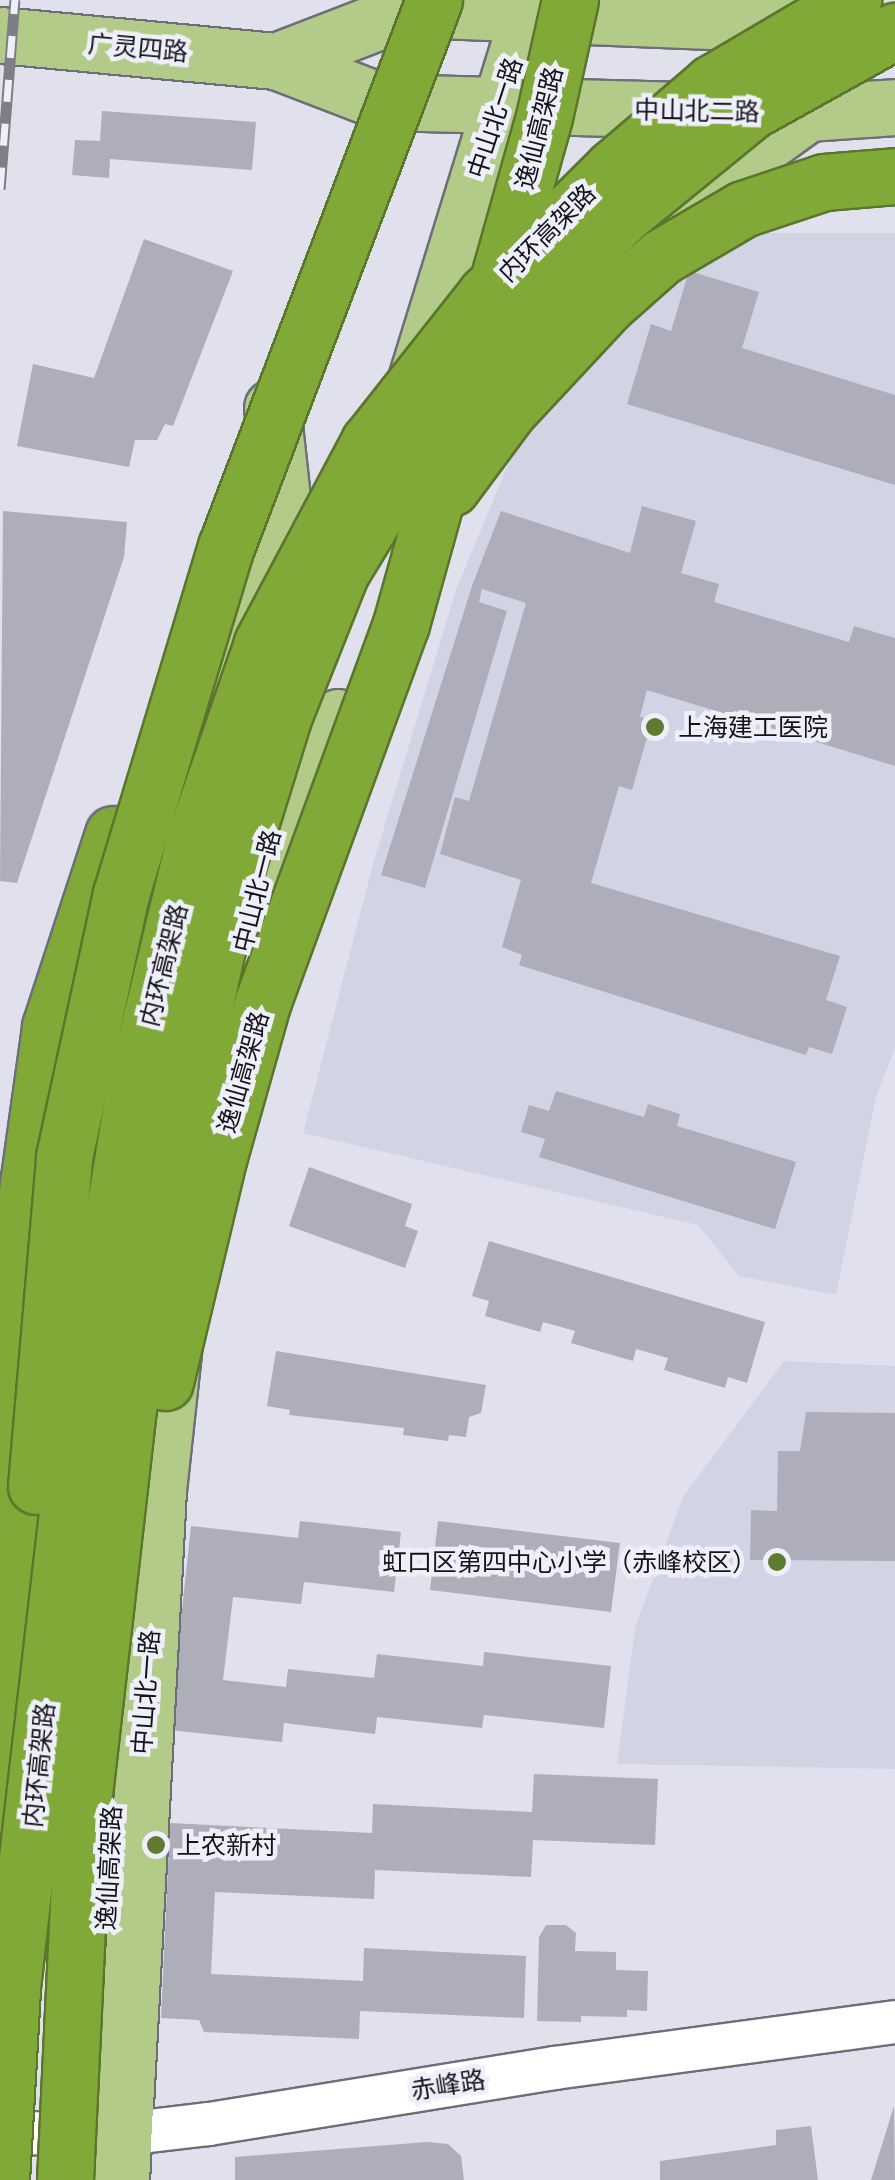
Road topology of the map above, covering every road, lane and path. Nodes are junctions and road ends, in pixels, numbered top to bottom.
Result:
1 (854, 0) edge
2 (543, 3) edge
3 (440, 4) edge
4 (895, 30) edge
5 (0, 36) edge
6 (276, 61) junction
7 (383, 102) junction
8 (895, 107) edge
9 (498, 108) junction
10 (808, 113) junction
11 (895, 176) edge
12 (268, 380) junction
13 (242, 893) junction
14 (0, 1804) edge
15 (6, 1966) edge
16 (895, 2022) edge
17 (0, 2133) edge
18 (123, 2157) edge
19 (0, 2180) edge
20 (65, 2180) edge
21 (90, 2180) edge

1 - 15 highway, 内环高架路, bridge
2 - 3 main road
2 - 4 main road
2 - 9 main road, 中山北一路
2 - 21 highway, 逸仙高架路, bridge
3 - 6 main road, 广灵四路
3 - 7 main road
3 - 15 highway, bridge
4 - 13 highway, 内环高架路, bridge
5 - 6 main road, 广灵四路
6 - 7 main road, 广灵四路
7 - 9 main road, 中山北二路
7 - 12 main road
8 - 10 main road, 中山北二路
9 - 10 main road, 中山北二路
9 - 13 main road, 中山北一路
10 - 13 main road
11 - 13 highway, bridge
12 - 14 highway
12 - 15 main road
13 - 18 main road, 中山北一路
13 - 20 highway, 内环高架路, bridge
15 - 19 highway, 内环高架路, bridge
16 - 18 street, 赤峰路
17 - 18 street, 赤峰路

